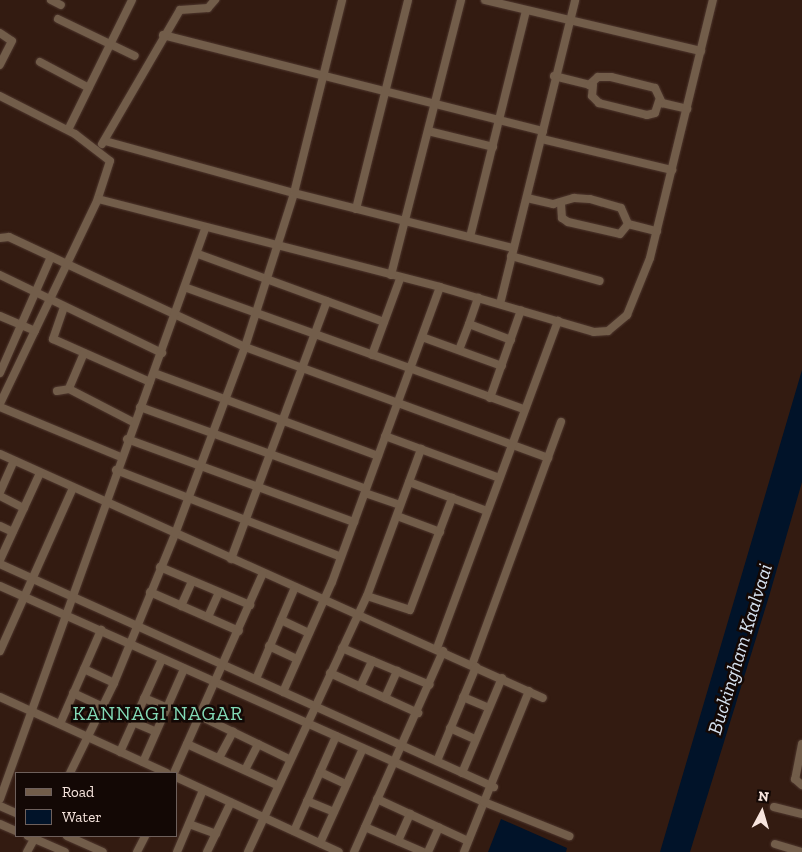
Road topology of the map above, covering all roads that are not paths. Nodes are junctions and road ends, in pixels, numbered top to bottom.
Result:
1 (51, 0) edge
2 (132, 0) edge
3 (215, 0) edge
4 (342, 0) edge
5 (408, 0) edge
6 (461, 0) edge
7 (485, 0) edge
8 (575, 0) edge
9 (713, 0) edge
10 (61, 5) dead end
11 (526, 11) junction
12 (58, 19) dead end
13 (570, 20) junction
14 (0, 33) edge
15 (163, 35) junction
16 (110, 45) junction
17 (701, 51) junction
18 (135, 56) dead end
19 (40, 62) dead end
20 (0, 65) edge
21 (323, 75) junction
22 (554, 76) junction
23 (593, 85) junction
24 (89, 88) junction
25 (386, 90) junction
26 (0, 96) edge
27 (659, 101) junction
28 (435, 103) junction
29 (687, 109) junction
30 (500, 120) junction
31 (68, 130) junction
32 (428, 130) junction
33 (542, 135) junction
34 (105, 141) junction
35 (493, 147) junction
36 (98, 148) junction
37 (672, 170) junction
38 (294, 193) junction
39 (527, 198) junction
40 (98, 199) junction
41 (561, 204) junction
42 (356, 209) junction
43 (404, 219) junction
44 (628, 224) junction
45 (205, 229) junction
46 (657, 230) junction
47 (470, 237) junction
48 (0, 238) edge
49 (279, 245) junction
50 (512, 252) junction
51 (198, 254) junction
52 (51, 257) junction
53 (66, 264) junction
54 (0, 274) edge
55 (391, 275) junction
56 (268, 279) junction
57 (400, 279) junction
58 (600, 280) dead end
59 (440, 286) junction
60 (187, 288) junction
61 (35, 292) junction
62 (478, 298) junction
63 (49, 300) junction
64 (328, 301) junction
65 (500, 304) junction
66 (64, 307) junction
67 (521, 310) junction
68 (256, 314) junction
69 (0, 316) edge
70 (177, 317) junction
71 (558, 321) junction
72 (384, 322) junction
73 (469, 324) junction
74 (20, 325) junction
75 (35, 331) junction
76 (315, 335) junction
77 (422, 336) junction
78 (511, 340) junction
79 (245, 347) junction
80 (459, 350) junction
81 (84, 353) junction
82 (162, 353) junction
83 (372, 355) junction
84 (502, 366) junction
85 (302, 368) junction
86 (410, 369) junction
87 (0, 373) edge
88 (154, 373) junction
89 (150, 382) junction
90 (4, 387) edge
91 (69, 389) junction
92 (57, 391) dead end
93 (490, 398) junction
94 (225, 400) junction
95 (398, 402) junction
96 (0, 406) edge
97 (140, 408) junction
98 (525, 410) junction
99 (282, 421) junction
100 (133, 422) junction
101 (561, 422) dead end
102 (213, 433) junction
103 (386, 436) junction
104 (127, 439) junction
105 (512, 444) junction
106 (421, 449) junction
107 (0, 454) edge
108 (270, 454) junction
109 (378, 456) junction
110 (121, 457) junction
111 (548, 458) junction
112 (14, 461) junction
113 (201, 465) junction
114 (116, 470) junction
115 (40, 473) junction
116 (500, 478) junction
117 (409, 482) junction
118 (258, 486) junction
119 (73, 488) junction
120 (365, 491) junction
121 (0, 492) edge
122 (0, 496) edge
123 (452, 498) junction
124 (188, 499) junction
125 (104, 503) junction
126 (400, 505) junction
127 (24, 508) junction
128 (487, 512) junction
129 (397, 516) junction
130 (245, 521) junction
131 (354, 522) junction
132 (0, 526) edge
133 (13, 532) junction
134 (440, 532) junction
135 (175, 534) junction
136 (341, 557) junction
137 (231, 559) junction
138 (0, 562) edge
139 (160, 567) junction
140 (263, 573) junction
141 (32, 579) junction
142 (192, 581) junction
143 (0, 586) edge
144 (295, 587) junction
145 (150, 592) junction
146 (219, 592) junction
147 (71, 596) junction
148 (367, 596) junction
149 (24, 597) junction
150 (324, 599) junction
151 (250, 605) junction
152 (181, 606) junction
153 (358, 614) junction
154 (64, 615) junction
155 (208, 618) junction
156 (281, 620) junction
157 (136, 626) junction
158 (0, 628) edge
159 (101, 630) junction
160 (239, 631) junction
161 (9, 632) junction
162 (309, 633) junction
163 (130, 642) junction
164 (269, 646) junction
165 (342, 648) junction
166 (440, 649) junction
167 (0, 652) edge
168 (162, 659) junction
169 (297, 660) junction
170 (372, 661) junction
171 (225, 666) junction
172 (474, 666) junction
173 (84, 669) junction
174 (184, 669) junction
175 (397, 671) junction
176 (330, 673) junction
177 (502, 678) junction
178 (256, 679) junction
179 (216, 682) junction
180 (114, 683) junction
181 (430, 685) junction
182 (360, 687) junction
183 (529, 691) junction
184 (282, 692) junction
185 (73, 693) junction
186 (0, 697) edge
187 (463, 697) junction
188 (144, 698) junction
189 (385, 698) junction
190 (543, 698) dead end
191 (314, 706) junction
192 (103, 707) junction
193 (167, 708) junction
194 (489, 708) junction
195 (30, 710) junction
196 (418, 712) junction
197 (200, 716) junction
198 (133, 722) junction
199 (306, 723) junction
200 (60, 724) junction
201 (450, 728) junction
202 (156, 732) junction
203 (233, 732) junction
204 (336, 736) junction
205 (89, 738) junction
206 (475, 740) junction
207 (187, 744) junction
208 (258, 744) junction
209 (403, 746) junction
210 (363, 748) junction
211 (801, 748) edge
212 (120, 752) junction
213 (219, 758) junction
214 (290, 759) junction
215 (437, 761) junction
216 (143, 762) junction
217 (395, 763) junction
218 (245, 770) junction
219 (74, 772) edge
220 (165, 772) edge
221 (174, 772) edge
222 (320, 772) junction
223 (462, 773) junction
224 (13, 776) edge
225 (178, 778) edge
226 (346, 784) junction
227 (277, 785) junction
228 (802, 785) edge
229 (494, 787) junction
230 (203, 790) junction
231 (0, 799) edge
232 (377, 799) junction
233 (308, 800) junction
234 (231, 802) junction
235 (484, 802) junction
236 (0, 806) edge
237 (774, 807) dead end
238 (334, 812) junction
239 (15, 813) edge
240 (410, 814) junction
241 (802, 814) edge
242 (262, 816) junction
243 (0, 824) edge
244 (189, 824) junction
245 (365, 827) junction
246 (439, 827) junction
247 (15, 831) edge
248 (294, 831) junction
249 (216, 834) junction
250 (570, 836) dead end
251 (33, 837) edge
252 (68, 837) edge
253 (144, 837) edge
254 (398, 841) junction
255 (468, 841) junction
256 (320, 843) junction
257 (775, 844) dead end
258 (180, 851) edge
259 (250, 851) edge
260 (27, 852) edge
261 (65, 852) edge
262 (103, 852) edge
263 (137, 852) edge
264 (207, 852) edge
265 (339, 852) edge
266 (354, 852) edge
267 (423, 852) edge
268 (428, 852) edge
269 (464, 852) edge
270 (802, 852) edge

1 - 10 street
2 - 16 street
3 - 15 street
4 - 21 street
5 - 25 street
6 - 28 street
7 - 11 street
8 - 13 street
9 - 17 street
11 - 13 street
11 - 30 street
12 - 16 street
13 - 17 street
13 - 22 street
14 - 20 street
15 - 21 street
15 - 34 street
16 - 18 street
16 - 24 street
17 - 29 street
19 - 24 street
21 - 25 street
21 - 38 street
22 - 23 street
22 - 33 street
23 - 27 street
23 - 27 street
24 - 31 street
25 - 28 street
25 - 42 street
26 - 31 street
27 - 29 street
28 - 30 street
28 - 32 street
29 - 37 street
30 - 33 street
30 - 35 street
31 - 36 street
32 - 35 street
32 - 43 street
33 - 37 street
33 - 39 street
34 - 36 street
34 - 38 street
35 - 47 street
36 - 40 street
37 - 46 street
38 - 42 street
38 - 49 street
39 - 41 street
39 - 50 street
40 - 45 street
40 - 53 street
41 - 44 street
41 - 44 street
42 - 43 street
43 - 47 street
43 - 55 street
44 - 46 street
45 - 49 street
45 - 51 street
46 - 71 street
47 - 50 street
48 - 52 street
49 - 55 street
49 - 56 street
50 - 58 street
50 - 65 street
51 - 56 street
51 - 60 street
52 - 53 street
52 - 61 street
53 - 63 street
53 - 70 street
54 - 61 street
55 - 57 street
56 - 64 street
56 - 68 street
57 - 59 street
57 - 72 street
59 - 62 street
59 - 77 street
60 - 68 street
60 - 70 street
61 - 63 street
61 - 74 street
62 - 65 street
62 - 73 street
63 - 66 street
63 - 75 street
64 - 72 street
64 - 76 street
65 - 67 street
66 - 81 street
66 - 82 street
67 - 71 street
67 - 78 street
68 - 76 street
68 - 79 street
69 - 74 street
70 - 79 street
70 - 82 street
71 - 98 street
72 - 83 street
73 - 78 street
73 - 80 street
74 - 75 street
74 - 87 street
75 - 90 street
76 - 83 street
76 - 85 street
77 - 80 street
77 - 86 street
78 - 84 street
79 - 85 street
79 - 94 street
80 - 84 street
81 - 89 street
81 - 91 street
82 - 88 street
83 - 86 street
84 - 93 street
85 - 95 street
85 - 99 street
86 - 93 street
86 - 95 street
88 - 89 street
88 - 94 street
89 - 97 street
90 - 96 street
91 - 92 street
91 - 100 street
93 - 98 street
94 - 99 street
94 - 102 street
95 - 103 street
95 - 105 street
96 - 110 street
97 - 100 street
97 - 102 street
98 - 105 street
99 - 108 street
99 - 109 street
100 - 104 street
101 - 111 street
102 - 108 street
102 - 113 street
103 - 106 street
103 - 109 street
104 - 110 street
104 - 113 street
105 - 111 street
105 - 116 street
106 - 116 street
106 - 117 street
107 - 112 street
108 - 118 street
108 - 120 street
109 - 120 street
110 - 114 street
111 - 172 street
112 - 115 street
112 - 121 street
113 - 118 street
113 - 124 street
114 - 124 street
114 - 125 street
115 - 119 street
115 - 127 street
116 - 128 street
117 - 123 street
117 - 126 street
118 - 130 street
118 - 131 street
119 - 125 street
119 - 141 street
120 - 126 street
120 - 131 street
122 - 127 street
123 - 128 street
123 - 134 street
124 - 130 street
124 - 135 street
125 - 135 street
125 - 147 street
126 - 129 street
127 - 133 street
128 - 166 street
129 - 134 street
129 - 148 street
130 - 136 street
130 - 137 street
131 - 136 street
132 - 133 street
133 - 138 street
134 - 148 street
135 - 137 street
135 - 139 street
136 - 150 street
137 - 140 street
138 - 141 street
139 - 142 street
139 - 145 street
140 - 144 street
140 - 151 street
141 - 147 street
141 - 149 street
142 - 146 street
142 - 152 street
143 - 149 street
144 - 150 street
144 - 156 street
145 - 152 street
145 - 157 street
146 - 151 street
146 - 155 street
147 - 154 street
147 - 157 street
148 - 153 street
149 - 154 street
149 - 161 street
150 - 153 street
150 - 162 street
151 - 160 street
152 - 155 street
153 - 165 street
153 - 166 street
154 - 159 street
154 - 195 street
155 - 160 street
156 - 162 street
156 - 164 street
157 - 163 street
157 - 171 street
158 - 161 street
159 - 163 street
159 - 173 street
160 - 171 street
161 - 167 street
162 - 169 street
163 - 168 street
163 - 180 street
164 - 169 street
164 - 178 street
165 - 170 street
165 - 176 street
166 - 172 street
166 - 181 street
168 - 174 street
168 - 188 street
169 - 184 street
170 - 175 street
170 - 182 street
171 - 178 street
171 - 179 street
172 - 177 street
172 - 187 street
173 - 180 street
173 - 185 street
174 - 179 street
174 - 193 street
175 - 181 street
175 - 189 street
176 - 182 street
176 - 191 street
177 - 183 street
177 - 194 street
178 - 184 street
179 - 197 street
179 - 199 street
180 - 192 street
181 - 196 street
182 - 189 street
183 - 190 street
183 - 229 street
184 - 191 street
185 - 192 street
185 - 200 street
186 - 195 street
187 - 194 street
187 - 201 street
188 - 193 street
188 - 198 street
189 - 196 street
191 - 199 street
191 - 209 street
192 - 205 street
193 - 202 street
194 - 206 street
195 - 200 street
195 - 224 street
196 - 209 street
197 - 203 street
197 - 207 street
198 - 202 street
198 - 212 street
199 - 204 street
199 - 214 street
200 - 205 street
201 - 206 street
201 - 215 street
202 - 216 street
203 - 208 street
203 - 213 street
204 - 210 street
204 - 222 street
205 - 212 street
205 - 219 street
206 - 223 street
207 - 213 street
207 - 221 street
208 - 214 street
208 - 218 street
209 - 215 street
209 - 217 street
210 - 217 street
210 - 226 street
211 - 228 street
212 - 216 street
213 - 218 street
214 - 227 street
215 - 223 street
216 - 220 street
217 - 232 street
217 - 235 street
218 - 227 street
222 - 226 street
222 - 233 street
223 - 229 street
224 - 231 street
225 - 230 street
226 - 238 street
227 - 242 street
229 - 235 street
230 - 234 street
230 - 244 street
232 - 240 street
232 - 245 street
233 - 238 street
233 - 248 street
234 - 242 street
234 - 249 street
235 - 250 street
235 - 255 street
236 - 239 street
237 - 241 street
238 - 256 street
240 - 246 street
240 - 254 street
242 - 248 street
242 - 259 street
243 - 247 street
244 - 249 street
244 - 258 street
245 - 254 street
245 - 266 street
246 - 255 street
246 - 268 street
248 - 256 street
249 - 264 street
251 - 260 street
251 - 261 street
252 - 262 street
253 - 263 street
254 - 267 street
255 - 269 street
256 - 265 street
257 - 270 street

